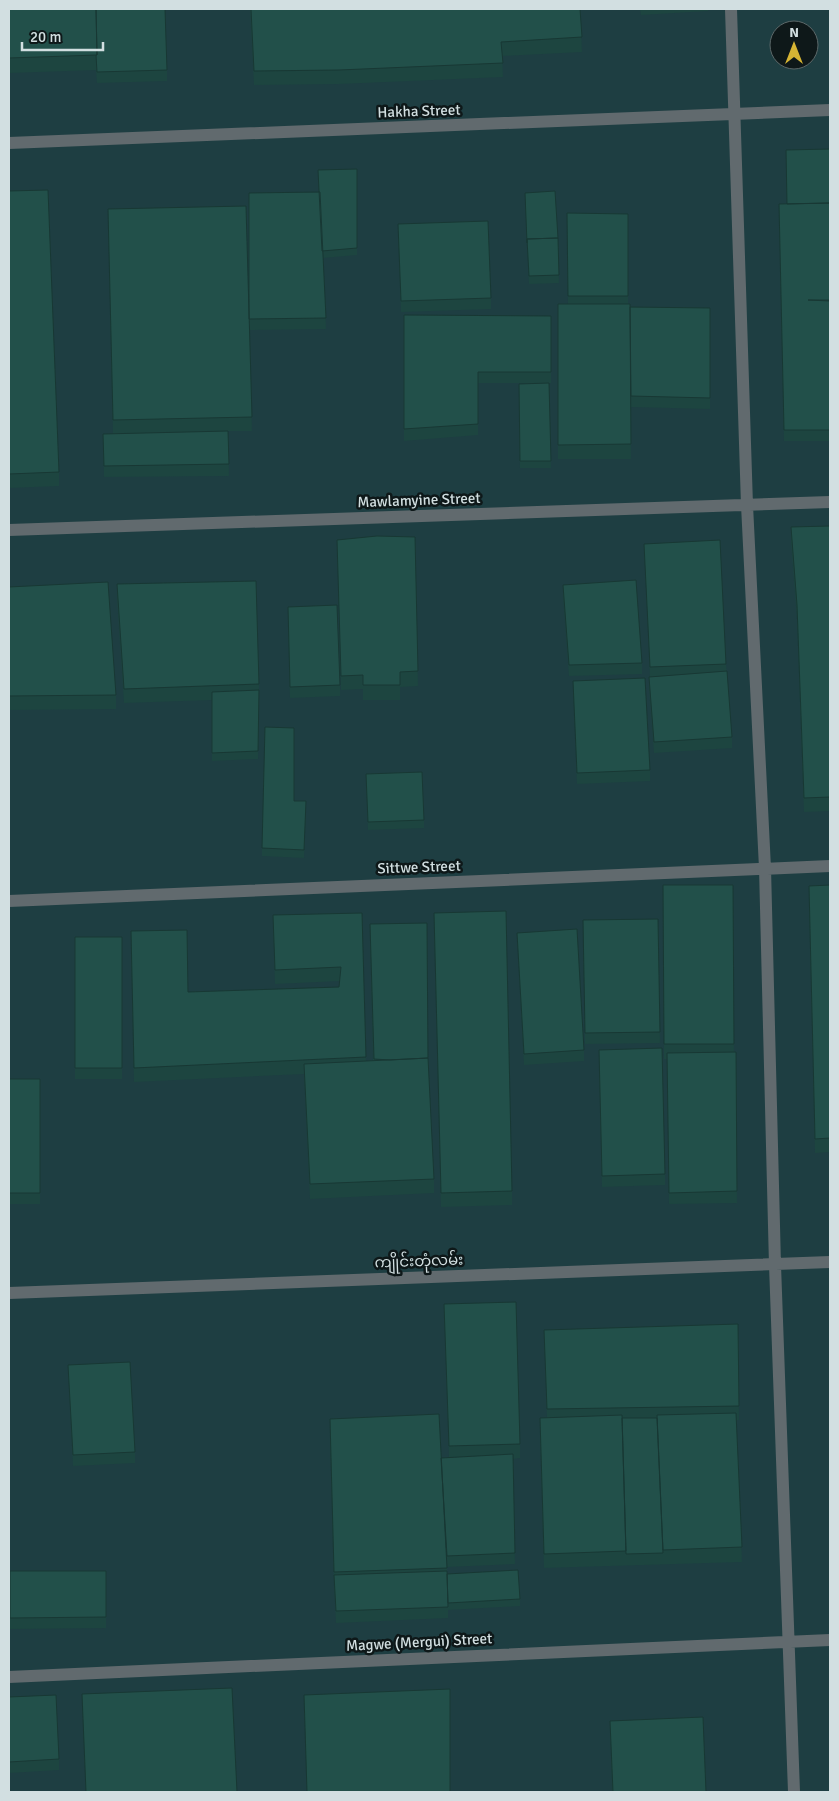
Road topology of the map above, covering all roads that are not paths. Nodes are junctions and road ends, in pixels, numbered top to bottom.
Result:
1 (731, 9) edge
2 (830, 110) edge
3 (734, 114) junction
4 (9, 143) edge
5 (830, 502) edge
6 (747, 505) junction
7 (9, 530) edge
8 (830, 866) edge
9 (765, 868) junction
10 (9, 901) edge
11 (830, 1262) edge
12 (775, 1264) junction
13 (9, 1292) edge
14 (830, 1640) edge
15 (790, 1642) junction
16 (9, 1677) edge
17 (794, 1792) edge

1 - 3 street
2 - 3 street, Hakha Street
3 - 4 street, Hakha Street
3 - 6 street
5 - 6 street, Mawlamyine Street
6 - 7 street, Mawlamyine Street
6 - 9 street
8 - 9 street, Sittwe Street
9 - 10 street, Sittwe Street
9 - 12 street
11 - 12 street, ကျိုင်းတုံလမ်း
12 - 13 street, ကျိုင်းတုံလမ်း
12 - 15 street
14 - 15 street, Magwe (Mergui) Street
15 - 16 street, Magwe (Mergui) Street
15 - 17 street

